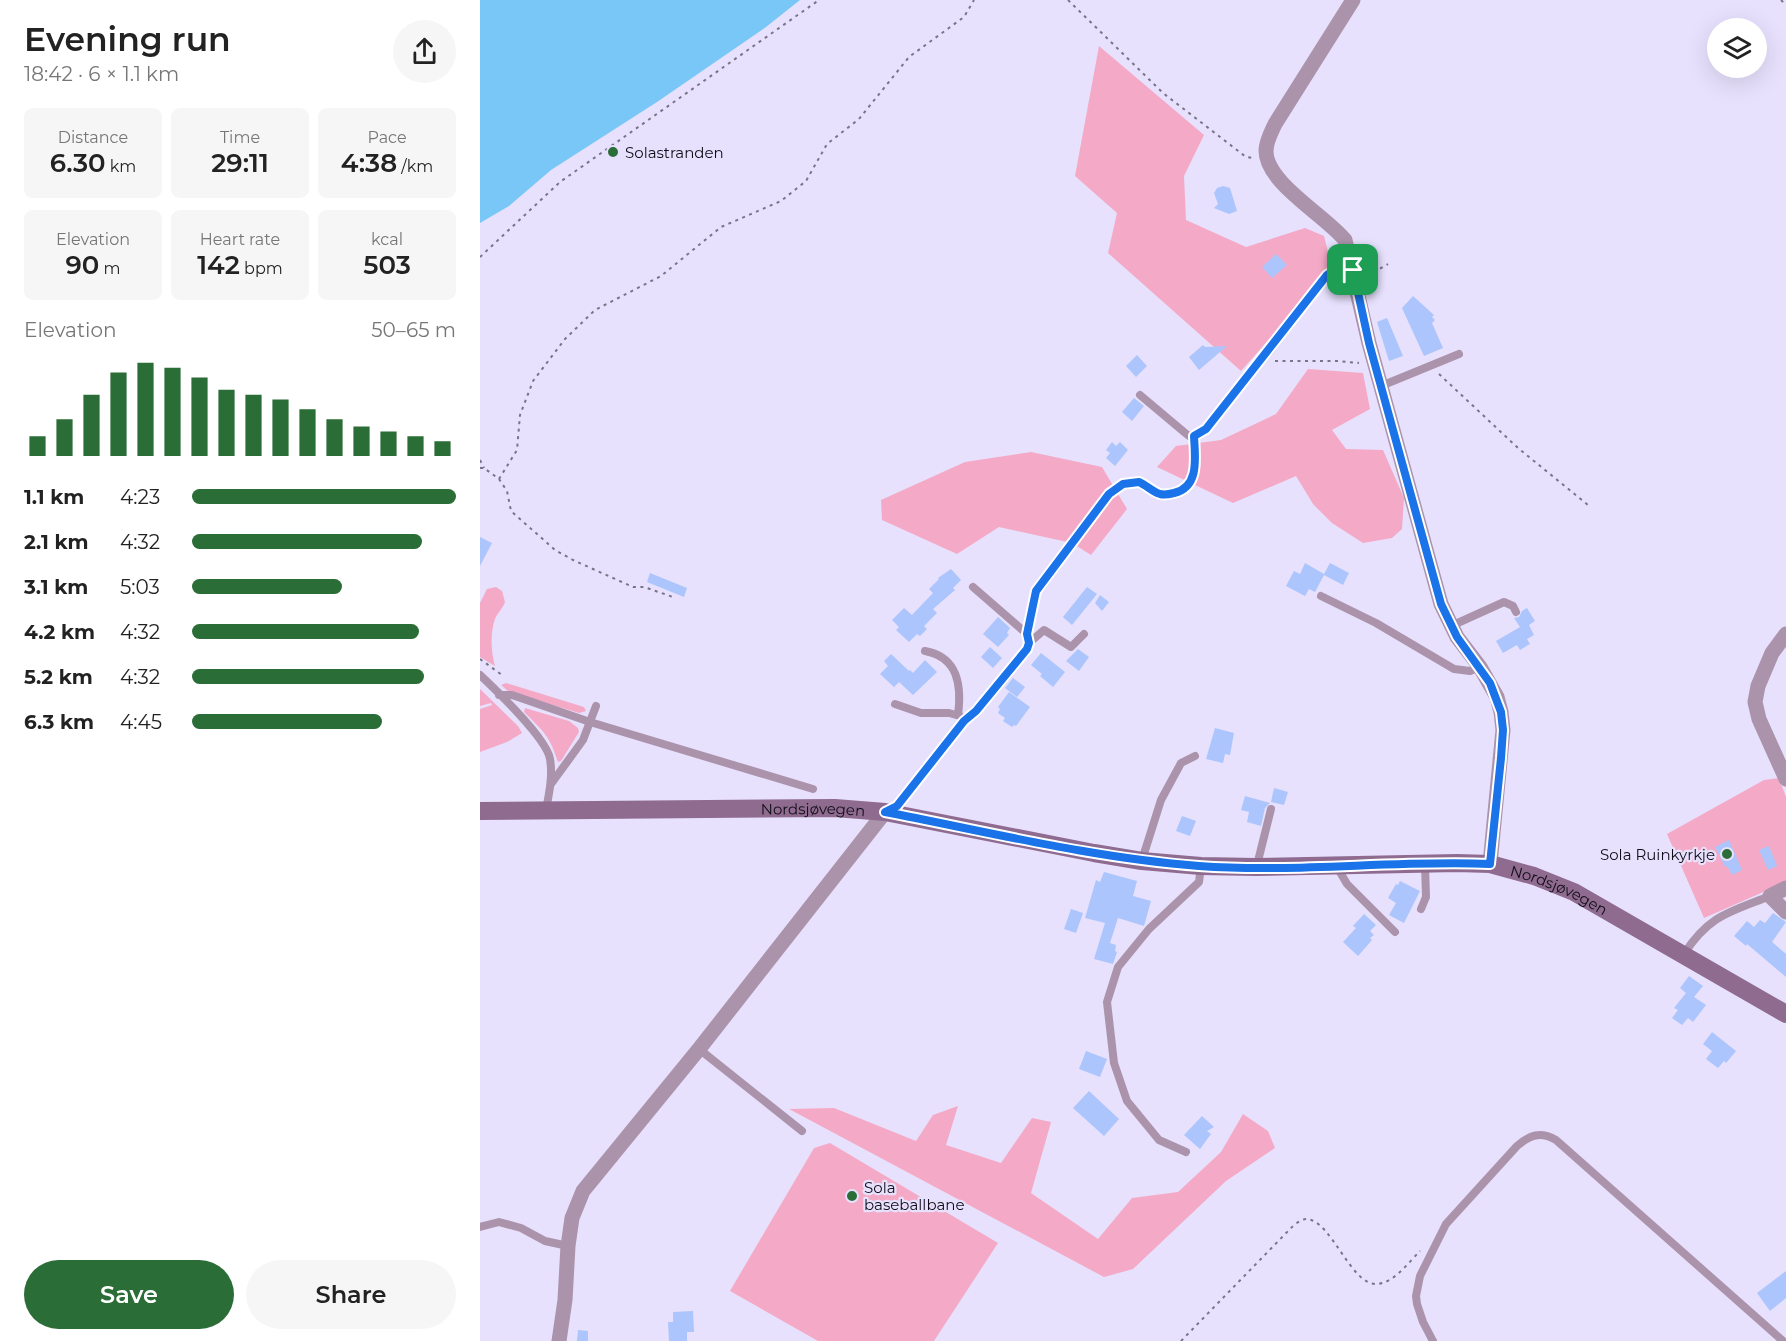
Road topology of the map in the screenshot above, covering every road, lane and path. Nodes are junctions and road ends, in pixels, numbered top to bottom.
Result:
1 (819, 0) edge
2 (974, 0) edge
3 (1068, 0) edge
4 (1353, 0) edge
5 (1781, 0) edge
6 (1786, 5) edge
7 (1268, 161) junction
8 (480, 257) edge
9 (1388, 264) dead end
10 (1353, 270) junction
11 (1357, 287) junction
12 (1459, 354) dead end
13 (1260, 362) junction
14 (1357, 362) dead end
15 (1430, 366) junction
16 (1381, 386) junction
17 (1140, 394) dead end
18 (1194, 436) junction
19 (480, 460) edge
20 (482, 468) edge
21 (499, 479) junction
22 (1139, 482) joint
23 (1588, 505) dead end
24 (973, 587) dead end
25 (1322, 596) dead end
26 (673, 597) dead end
27 (1515, 612) dead end
28 (1451, 626) junction
29 (1027, 634) junction
30 (1084, 634) dead end
31 (1786, 634) edge
32 (1029, 643) junction
33 (925, 651) dead end
34 (480, 659) edge
35 (1480, 667) junction
36 (480, 675) edge
37 (502, 675) dead end
38 (499, 695) junction
39 (895, 704) dead end
40 (596, 706) dead end
41 (961, 718) junction
42 (590, 722) junction
43 (1195, 756) dead end
44 (1786, 779) edge
45 (551, 784) junction
46 (813, 789) dead end
47 (1271, 809) dead end
48 (546, 810) junction
49 (480, 811) edge
50 (885, 812) junction
51 (1142, 861) junction
52 (1424, 864) junction
53 (1490, 864) junction
54 (1201, 866) junction
55 (1336, 866) junction
56 (1256, 867) junction
57 (1786, 888) edge
58 (1770, 896) junction
59 (1421, 909) dead end
60 (1786, 912) edge
61 (1395, 932) dead end
62 (1684, 955) junction
63 (1786, 1014) edge
64 (699, 1049) junction
65 (802, 1131) dead end
66 (1186, 1152) dead end
67 (480, 1227) edge
68 (567, 1246) junction
69 (1424, 1247) dead end
70 (559, 1341) edge
71 (1181, 1341) edge
72 (1433, 1341) edge
73 (1783, 1341) edge

1 - 8 path
2 - 21 path
3 - 7 path
4 - 7 street
5 - 6 path
7 - 10 street
9 - 11 path
10 - 11 street
10 - 13 lane
11 - 16 street
12 - 15 lane
13 - 14 path
13 - 18 lane
15 - 16 lane
15 - 23 path
16 - 28 street
17 - 18 lane
18 - 22 lane
19 - 20 path
20 - 21 path
21 - 26 path
22 - 29 path
24 - 29 lane
25 - 35 lane
27 - 28 lane
28 - 35 street
29 - 32 lane
30 - 32 lane
31 - 44 street
32 - 41 lane
33 - 41 lane
34 - 37 path
35 - 53 street
36 - 38 lane
38 - 42 lane
38 - 45 lane
39 - 41 lane
40 - 42 lane
41 - 50 lane
42 - 45 lane
42 - 46 lane
43 - 51 lane
45 - 48 lane
47 - 56 lane
48 - 49 street, Nordsjøvegen
48 - 50 street, Nordsjøvegen
50 - 51 street, Nordsjøvegen
50 - 64 street
51 - 54 street, Nordsjøvegen
52 - 53 street, Nordsjøvegen
52 - 55 street, Nordsjøvegen
52 - 59 lane
53 - 62 street, Nordsjøvegen
54 - 56 street, Nordsjøvegen
54 - 66 lane
55 - 56 street, Nordsjøvegen
55 - 61 lane
57 - 58 street
58 - 60 street
58 - 62 lane
62 - 63 street, Nordsjøvegen
64 - 65 lane
64 - 68 street
67 - 68 lane
68 - 70 street
69 - 71 path
72 - 73 lane

